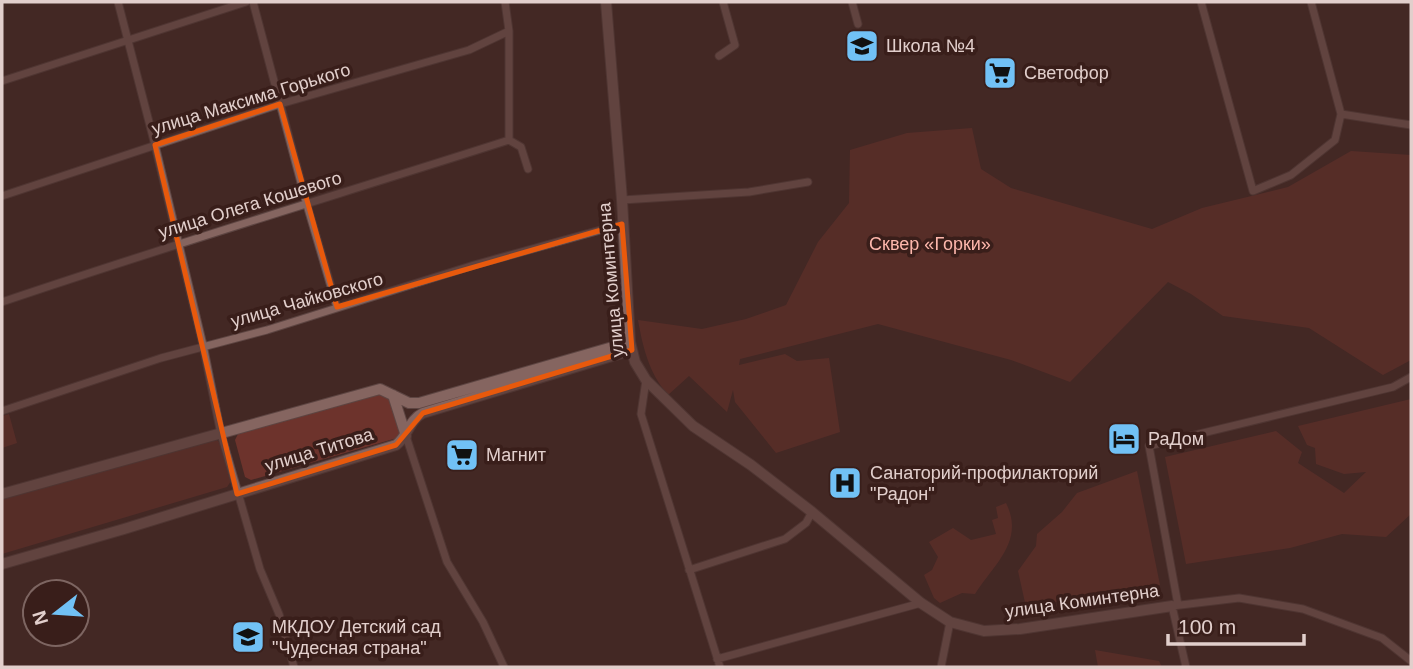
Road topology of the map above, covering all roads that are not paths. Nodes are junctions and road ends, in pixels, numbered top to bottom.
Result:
1 (118, 2) edge
2 (246, 2) edge
3 (253, 2) edge
4 (505, 2) edge
5 (606, 2) edge
6 (723, 2) edge
7 (852, 2) edge
8 (1201, 2) edge
9 (1311, 2) edge
10 (858, 24) dead end
11 (509, 31) junction
12 (126, 39) junction
13 (719, 56) dead end
14 (2, 81) edge
15 (280, 104) junction
16 (1341, 114) junction
17 (1411, 125) edge
18 (509, 140) junction
19 (155, 145) junction
20 (528, 169) dead end
21 (808, 182) dead end
22 (2, 196) edge
23 (622, 200) junction
24 (307, 205) junction
25 (622, 224) junction
26 (177, 243) junction
27 (2, 302) edge
28 (337, 307) junction
29 (203, 345) junction
30 (631, 346) junction
31 (1411, 377) edge
32 (646, 380) junction
33 (393, 395) junction
34 (2, 411) edge
35 (221, 434) junction
36 (406, 436) junction
37 (396, 445) junction
38 (411, 453) junction
39 (2, 494) edge
40 (237, 494) junction
41 (812, 512) junction
42 (2, 564) edge
43 (689, 570) junction
44 (922, 603) junction
45 (1175, 605) junction
46 (950, 622) junction
47 (1411, 661) edge
48 (719, 663) edge
49 (294, 667) edge
50 (503, 667) edge
51 (941, 667) edge
52 (1186, 667) edge

1 - 12 street
2 - 12 street
3 - 15 street
4 - 11 street
5 - 23 street, улица Коминтерна
6 - 13 street
7 - 10 street
8 - 16 street
9 - 16 street
11 - 15 street, улица Максима Горького
11 - 18 street
12 - 14 street
12 - 19 street
15 - 19 street, улица Максима Горького
15 - 24 street
16 - 17 street
18 - 20 street
18 - 24 street, улица Олега Кошевого
19 - 22 street, улица Максима Горького
19 - 26 street
21 - 23 street
23 - 25 street, улица Коминтерна
24 - 26 street, улица Олега Кошевого
24 - 28 street
25 - 28 street, улица Чайковского
25 - 30 street, улица Коминтерна
26 - 27 street, улица Олега Кошевого
26 - 29 street
28 - 29 street, улица Чайковского
29 - 34 street, улица Чайковского
29 - 35 street
30 - 32 street, улица Коминтерна
30 - 33 street
30 - 36 street, улица Титова
31 - 45 street
32 - 41 street, улица Коминтерна
32 - 43 street
33 - 35 street
33 - 36 street
35 - 39 street
35 - 40 street
36 - 37 street, улица Титова
36 - 38 street
37 - 38 street
37 - 40 street, улица Титова
38 - 50 street
40 - 42 street, улица Титова
40 - 49 street
41 - 43 street
41 - 44 street, улица Коминтерна
43 - 48 street
44 - 46 street, улица Коминтерна
44 - 48 street
45 - 46 street, улица Коминтерна
45 - 47 street
45 - 52 street, улица Коминтерна
46 - 51 street

